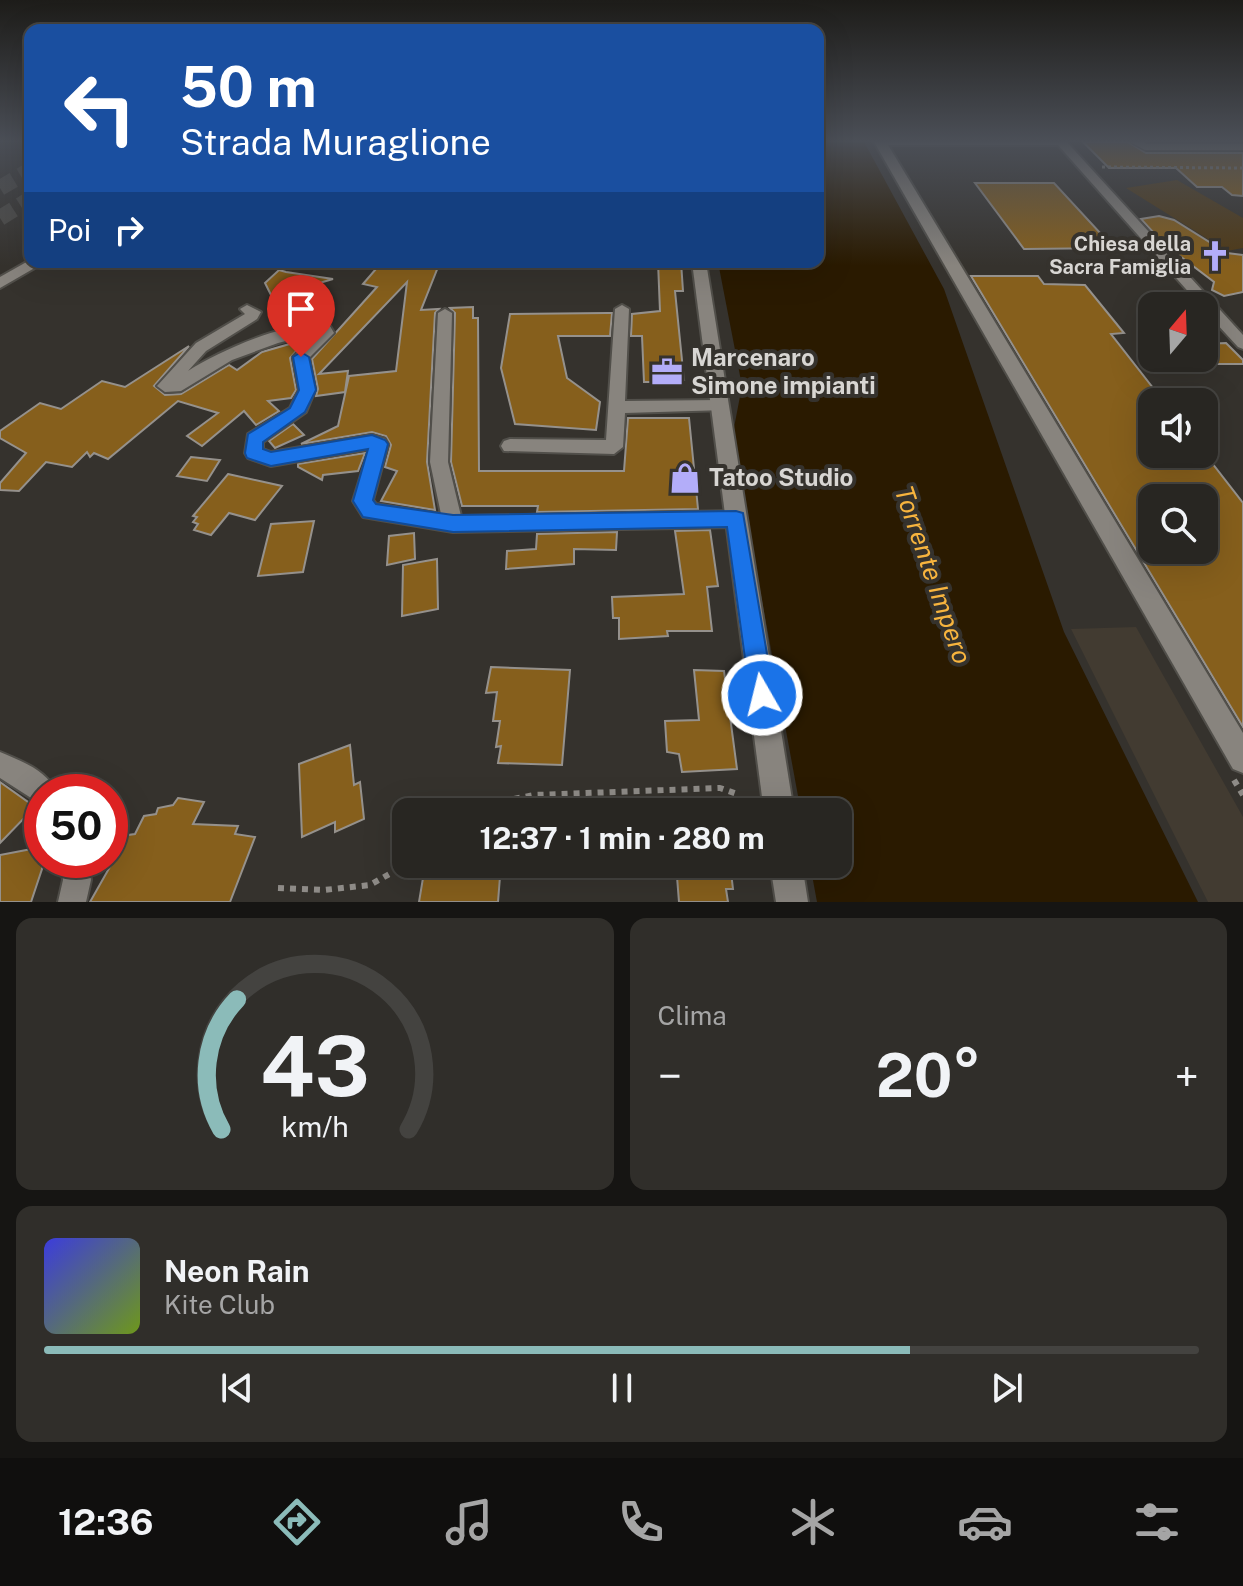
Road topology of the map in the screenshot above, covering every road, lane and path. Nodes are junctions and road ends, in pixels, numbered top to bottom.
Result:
1 (904, 182) edge
2 (1098, 182) edge
3 (25, 268) edge
4 (700, 268) edge
5 (4, 278) edge
6 (247, 309) dead end
7 (622, 309) dead end
8 (445, 313) dead end
9 (1240, 336) edge
10 (720, 406) junction
11 (616, 407) junction
12 (510, 446) dead end
13 (736, 519) junction
14 (453, 524) junction
15 (1243, 759) edge
16 (0, 765) edge
17 (24, 776) edge
18 (519, 798) edge
19 (738, 798) edge
20 (777, 798) edge
21 (392, 873) edge
22 (77, 878) edge
23 (788, 878) edge
24 (278, 888) dead end
25 (72, 902) edge
26 (792, 902) edge

1 - 15 main road
2 - 9 street
3 - 5 main road
4 - 10 main road
6 - 14 street
7 - 11 street
8 - 14 street
10 - 11 street
10 - 13 main road
11 - 12 street
13 - 14 street
13 - 20 main road
16 - 17 street
18 - 19 path
21 - 24 path
22 - 25 street
23 - 26 main road

